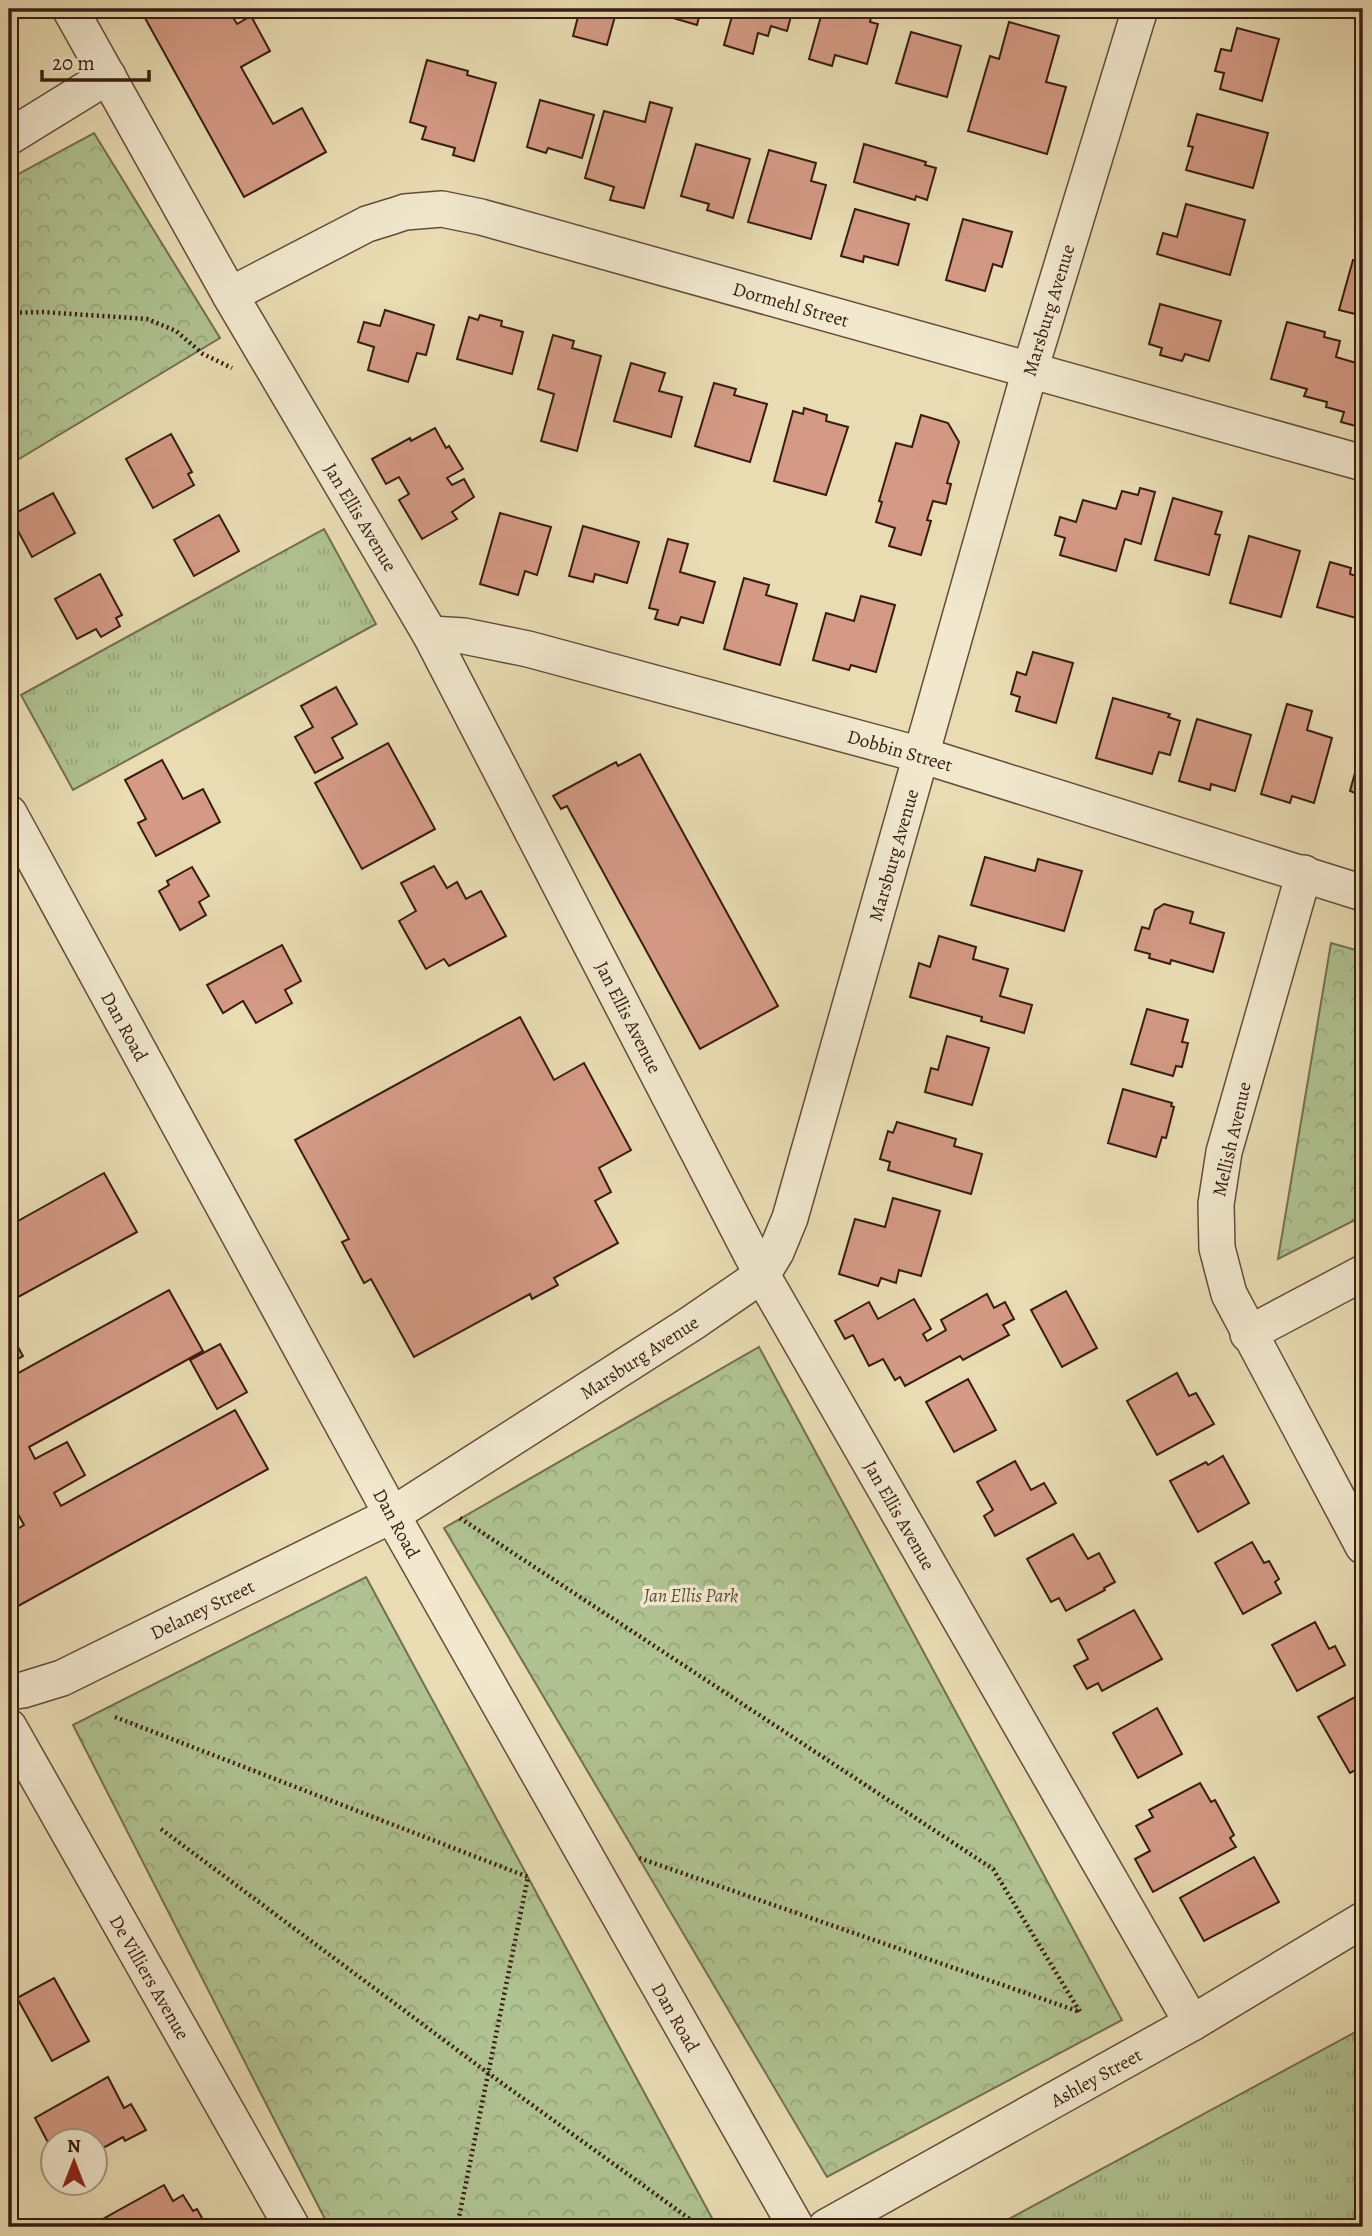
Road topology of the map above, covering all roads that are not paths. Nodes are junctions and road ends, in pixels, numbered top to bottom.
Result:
1 (70, 9) edge
2 (1140, 9) edge
3 (108, 76) junction
4 (9, 137) edge
5 (229, 295) junction
6 (1030, 370) junction
7 (1363, 463) edge
8 (430, 634) junction
9 (921, 755) junction
10 (9, 813) edge
11 (1304, 873) junction
12 (1363, 893) edge
13 (1363, 1273) edge
14 (762, 1275) junction
15 (1248, 1334) junction
16 (392, 1515) junction
17 (1363, 1546) edge
18 (9, 1692) edge
19 (9, 1727) edge
20 (1363, 1920) edge
21 (1192, 2023) junction
22 (292, 2227) edge
23 (796, 2227) edge
24 (826, 2227) edge

1 - 3 street, Jan Ellis Avenue
2 - 6 street, Marsburg Avenue
3 - 4 street
3 - 5 street, Jan Ellis Avenue
5 - 6 street, Dormehl Street
5 - 8 street, Jan Ellis Avenue
6 - 7 street, Dormehl Street
6 - 9 street, Marsburg Avenue
8 - 9 street, Dobbin Street
8 - 14 street, Jan Ellis Avenue
9 - 11 street, Dobbin Street
9 - 14 street, Marsburg Avenue
10 - 16 street, Dan Road
11 - 12 street, Dobbin Street
11 - 15 street, Mellish Avenue
13 - 15 street
14 - 16 street, Marsburg Avenue
14 - 21 street, Jan Ellis Avenue
15 - 17 street, Mellish Avenue
16 - 18 street, Delaney Street
16 - 23 street, Dan Road
19 - 22 street, De Villiers Avenue
20 - 21 street, Ashley Street
21 - 24 street, Ashley Street

